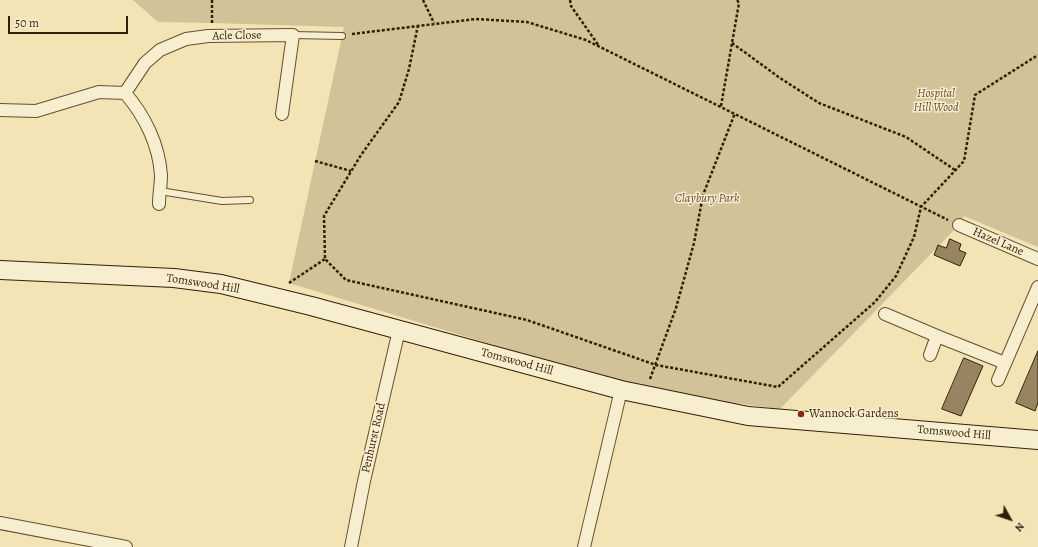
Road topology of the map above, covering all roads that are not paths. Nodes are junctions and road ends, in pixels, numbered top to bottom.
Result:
1 (293, 35) junction
2 (342, 36) road end
3 (125, 93) junction
4 (0, 110) edge
5 (282, 114) dead end
6 (160, 191) junction
7 (250, 200) dead end
8 (159, 204) dead end
9 (959, 225) road end
10 (1038, 259) edge
11 (0, 270) edge
12 (1038, 287) edge
13 (885, 314) dead end
14 (399, 330) junction
15 (937, 336) junction
16 (930, 356) dead end
17 (1005, 363) junction
18 (998, 380) dead end
19 (621, 390) junction
20 (1038, 440) edge
21 (0, 523) edge
22 (126, 547) edge
23 (351, 547) edge
24 (584, 547) edge

1 - 2 lane
1 - 3 street, Acle Close
1 - 5 street
3 - 4 street
3 - 6 street
6 - 7 lane
6 - 8 street
9 - 10 street, Hazel Lane
11 - 14 street, Tomswood Hill
12 - 17 street
13 - 15 street
14 - 19 street, Tomswood Hill
14 - 23 street, Penhurst Road
15 - 16 street
15 - 17 street
17 - 18 street
19 - 20 street, Tomswood Hill
19 - 24 street
21 - 22 street

